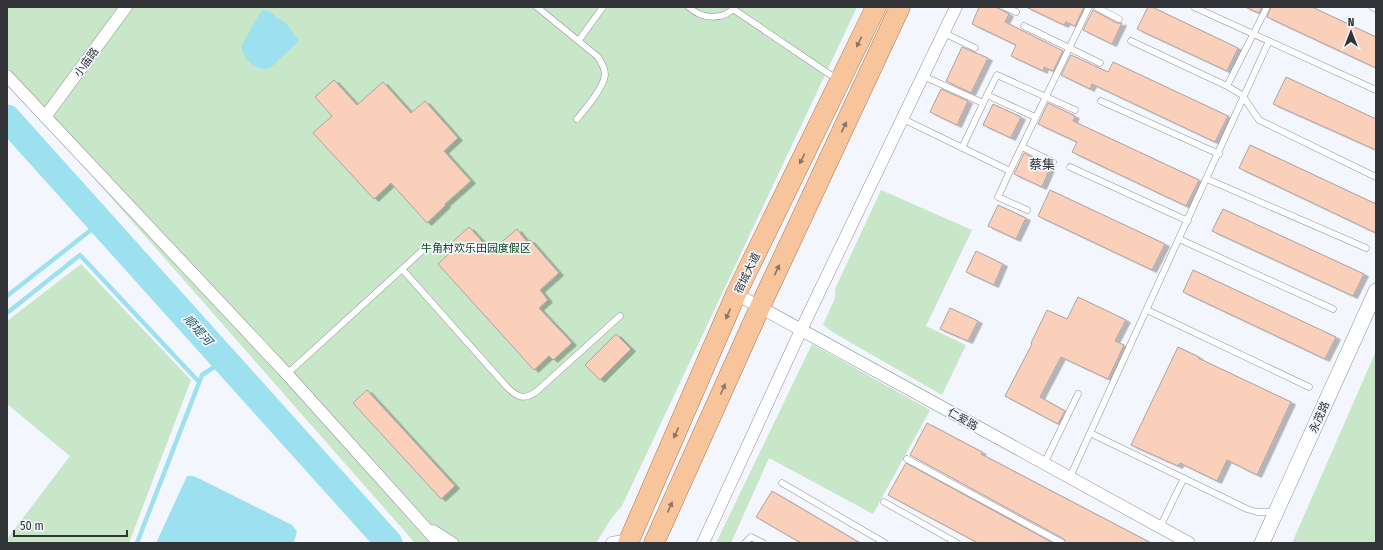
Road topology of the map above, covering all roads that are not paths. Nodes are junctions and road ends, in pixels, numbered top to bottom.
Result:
1 (126, 7) edge
2 (537, 7) edge
3 (603, 7) edge
4 (689, 7) edge
5 (876, 7) edge
6 (900, 7) edge
7 (956, 7) edge
8 (1004, 7) edge
9 (1089, 7) edge
10 (1096, 7) edge
11 (1194, 7) edge
12 (1267, 7) edge
13 (1372, 7) edge
14 (734, 8) edge
15 (1376, 9) edge
16 (1016, 12) dead end
17 (1119, 19) dead end
18 (1024, 26) dead end
19 (944, 33) junction
20 (1253, 34) junction
21 (579, 40) junction
22 (1131, 41) dead end
23 (1269, 42) junction
24 (975, 48) dead end
25 (1069, 48) junction
26 (1100, 63) dead end
27 (7, 76) edge
28 (923, 76) junction
29 (840, 82) junction
30 (1227, 86) junction
31 (1376, 90) edge
32 (986, 95) junction
33 (1045, 97) junction
34 (1244, 98) junction
35 (1101, 101) dead end
36 (983, 103) junction
37 (1075, 110) dead end
38 (45, 117) junction
39 (1035, 117) junction
40 (577, 119) dead end
41 (903, 119) junction
42 (1022, 147) junction
43 (962, 148) junction
44 (1219, 154) junction
45 (1053, 162) dead end
46 (1070, 167) dead end
47 (1010, 171) junction
48 (1376, 177) edge
49 (1207, 179) junction
50 (1027, 210) dead end
51 (1188, 221) junction
52 (1179, 239) junction
53 (1366, 248) dead end
54 (423, 250) dead end
55 (402, 269) junction
56 (1376, 291) edge
57 (736, 294) junction
58 (760, 307) junction
59 (1333, 309) dead end
60 (1147, 310) junction
61 (620, 316) dead end
62 (801, 330) junction
63 (287, 374) junction
64 (1309, 387) dead end
65 (1078, 394) dead end
66 (1090, 433) junction
67 (907, 459) dead end
68 (1044, 464) junction
69 (1070, 477) junction
70 (1184, 478) junction
71 (782, 484) dead end
72 (884, 502) dead end
73 (1276, 512) junction
74 (421, 523) junction
75 (1160, 527) junction
76 (623, 542) edge
77 (882, 542) edge
78 (439, 543) edge
79 (452, 543) edge
80 (654, 543) edge
81 (703, 543) edge
82 (745, 543) edge
83 (762, 543) edge
84 (957, 543) edge
85 (1062, 543) edge
86 (1189, 543) edge
87 (1262, 543) edge

1 - 38 street, 小庙路
2 - 21 lane
3 - 21 lane
4 - 14 lane
5 -> 29 main road, 宿城大道
58 -> 6 main road
7 - 19 street
8 - 16 lane
9 - 25 lane
10 - 17 lane
11 - 20 lane
12 - 20 lane
13 - 15 lane
14 - 29 lane
18 - 25 lane
19 - 24 lane
19 - 28 street
20 - 23 lane
20 - 30 lane
21 - 40 lane
22 - 30 lane
23 - 31 lane
23 - 34 lane
25 - 26 lane
25 - 33 lane
27 - 38 street
28 - 36 lane
28 - 41 street
29 -> 57 main road, 宿城大道
30 - 34 lane
32 - 33 lane
32 - 36 lane
32 - 39 lane
33 - 37 lane
33 - 39 lane
34 - 44 lane
34 - 48 lane
35 - 44 lane
36 - 43 lane
38 - 63 street
39 - 42 lane
41 - 43 lane
41 - 62 street
42 - 45 lane
42 - 47 lane
43 - 47 lane
44 - 49 lane
46 - 51 lane
47 - 50 lane
49 - 51 lane
49 - 53 lane
51 - 52 lane
52 - 59 lane
52 - 60 lane
54 - 55 lane
55 - 61 lane
55 - 63 lane
56 - 73 street, 永茂路
57 - 58 street, 仁爱路
57 -> 76 main road, 宿城大道
58 - 62 street, 仁爱路
80 -> 58 main road
60 - 64 lane
60 - 66 lane
62 - 68 street, 仁爱路
62 - 81 street
63 - 74 street
65 - 68 lane
66 - 69 lane
66 - 70 lane
67 - 85 lane
68 - 69 street, 仁爱路
69 - 75 street, 仁爱路
70 - 73 lane
70 - 75 lane
71 - 77 lane
72 - 84 lane
73 - 87 street, 永茂路
74 - 78 street
74 - 79 street
75 - 86 street, 仁爱路
82 - 83 lane

